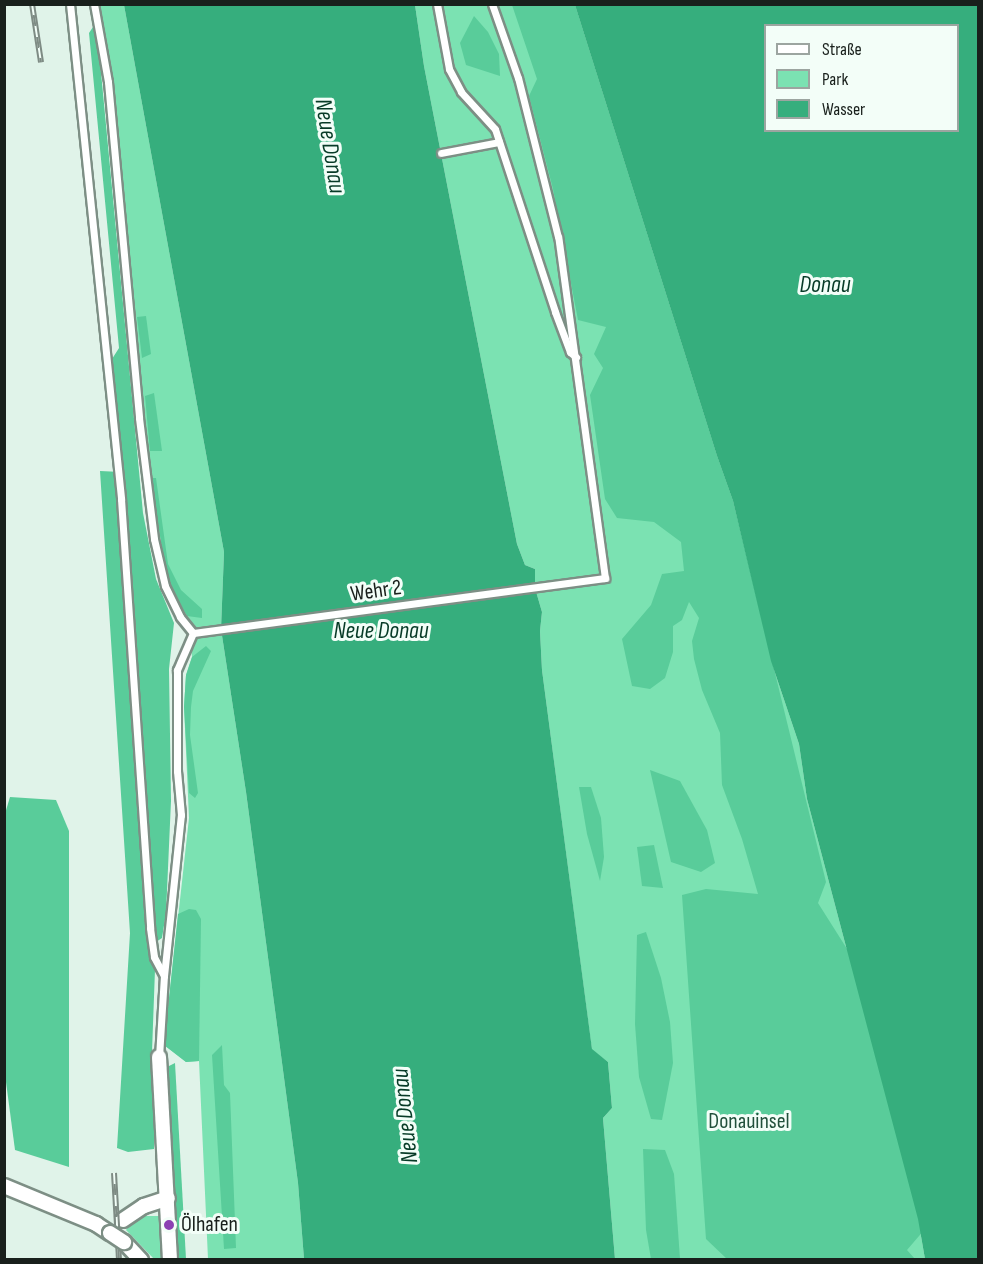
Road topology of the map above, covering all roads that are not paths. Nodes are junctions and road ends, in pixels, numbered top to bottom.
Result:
1 (70, 4) edge
2 (94, 4) edge
3 (437, 4) edge
4 (492, 4) edge
5 (499, 142) junction
6 (441, 153) dead end
7 (576, 357) junction
8 (193, 633) junction
9 (164, 976) junction
10 (159, 1057) joint
11 (4, 1186) edge
12 (168, 1198) junction
13 (123, 1220) joint
14 (124, 1242) junction
15 (141, 1260) edge
16 (170, 1260) edge

1 - 9 lane
2 - 8 lane
3 - 5 lane
4 - 7 lane
5 - 6 lane
5 - 7 lane
7 - 8 lane, Wehr 2
8 - 9 lane
9 - 10 lane
10 - 12 street
11 - 14 street, bridge
12 - 13 street
12 - 16 street
13 - 14 lane
14 - 15 street

